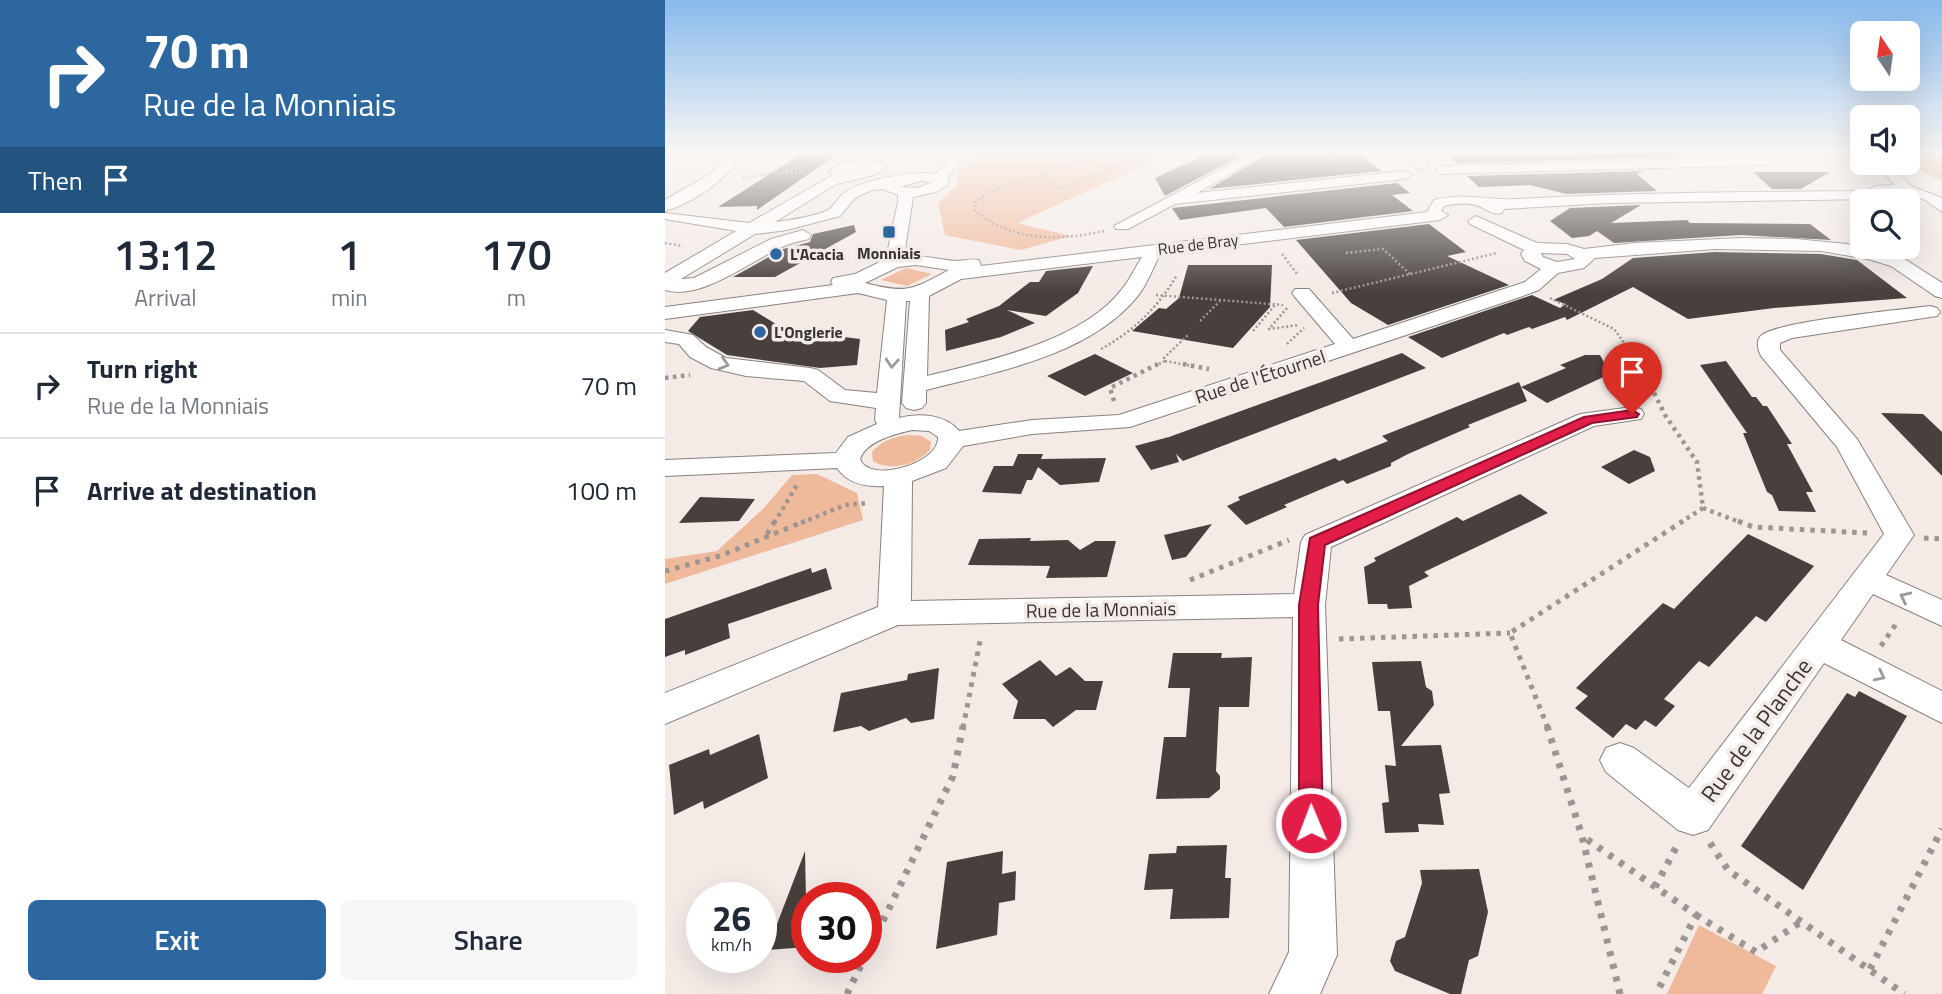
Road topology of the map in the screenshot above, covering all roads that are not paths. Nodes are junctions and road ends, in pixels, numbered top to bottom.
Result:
1 (686, 199) edge
2 (800, 199) edge
3 (846, 199) edge
4 (905, 199) edge
5 (919, 199) edge
6 (1179, 199) edge
7 (1439, 199) edge
8 (1837, 199) edge
9 (1173, 200) joint
10 (1468, 200) joint
11 (1440, 208) junction
12 (1920, 209) edge
13 (1941, 209) edge
14 (1494, 210) junction
15 (834, 214) junction
16 (666, 216) edge
17 (1476, 220) junction
18 (1122, 226) dead end
19 (753, 229) junction
20 (730, 241) junction
21 (1154, 250) junction
22 (1548, 254) junction
23 (916, 260) junction
24 (894, 262) junction
25 (956, 270) junction
26 (859, 283) junction
27 (665, 284) edge
28 (920, 293) junction
29 (897, 297) junction
30 (1308, 300) road end
31 (665, 306) edge
32 (1939, 306) edge
33 (665, 313) edge
34 (665, 336) edge
35 (1349, 347) junction
36 (916, 386) junction
37 (889, 402) junction
38 (1632, 414) dead end
39 (912, 423) junction
40 (886, 428) junction
41 (952, 440) junction
42 (847, 460) junction
43 (665, 468) edge
44 (897, 489) junction
45 (1868, 579) junction
46 (894, 613) junction
47 (1942, 614) edge
48 (1309, 622) junction
49 (1819, 645) junction
50 (1942, 708) edge
51 (665, 709) edge
52 (1620, 760) dead end
53 (1294, 994) edge

1 - 16 street
2 - 19 street
3 - 15 street
4 - 24 street
5 - 23 street
6 - 9 street
7 - 11 street
8 - 14 street
9 - 18 street
10 - 11 street
10 - 14 street
11 - 17 street
11 - 21 street, Rue de Bray
11 - 25 street, Rue de Bray
12 - 13 street
14 - 17 street
14 - 22 street
15 - 19 street
15 - 27 street
16 - 19 street
16 - 20 street
17 - 22 street
19 - 20 street
20 - 27 street
21 - 25 street, Rue de Bray
21 - 36 street
22 - 32 street
22 - 35 street, Rue de l'Étournel
23 - 24 street
23 - 25 street
24 - 26 street
25 - 28 street
26 - 29 street
26 - 31 street
26 - 33 street
28 - 29 street
28 - 36 street
29 -> 37 street
30 - 35 street
32 - 45 street, Rue de la Planche
34 -> 37 street
35 - 41 street, Rue de l'Étournel
36 - 39 street
37 - 40 street
38 - 48 street
39 - 40 street
39 - 41 street
40 - 42 street
41 - 44 street
42 - 43 street
42 - 44 street
44 - 46 street
47 -> 45 street
45 - 49 street, Rue de la Planche
46 - 48 street, Rue de la Monniais
46 - 51 street, Rue de la Monniais
48 - 53 street
49 -> 50 street, Rue de la Planche
49 - 52 street, Rue de la Planche

